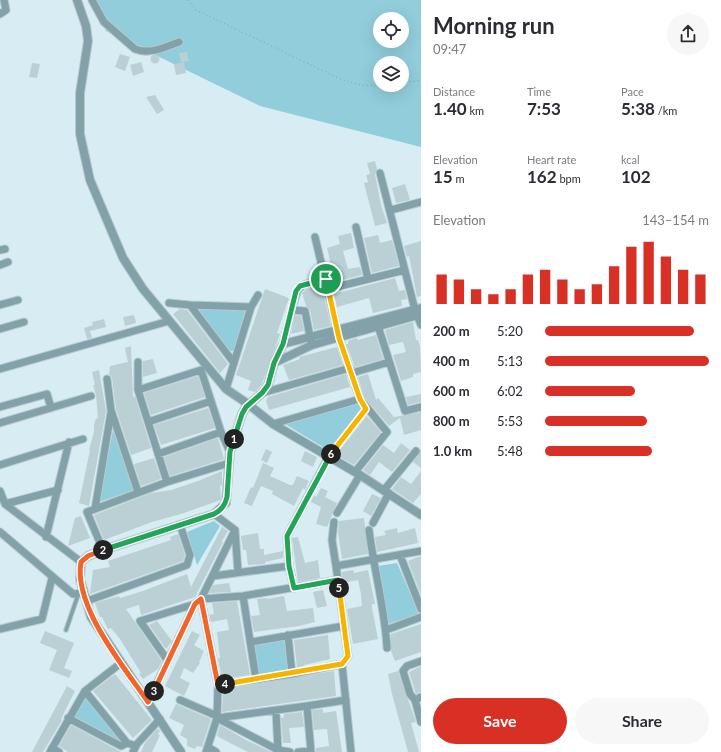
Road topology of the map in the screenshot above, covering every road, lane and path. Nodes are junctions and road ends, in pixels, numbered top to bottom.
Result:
1 (4, 0) edge
2 (77, 0) edge
3 (92, 0) edge
4 (188, 0) edge
5 (0, 14) edge
6 (179, 42) dead end
7 (421, 80) edge
8 (409, 82) edge
9 (373, 86) edge
10 (380, 173) dead end
11 (421, 202) edge
12 (391, 210) junction
13 (356, 227) dead end
14 (315, 237) dead end
15 (8, 262) dead end
16 (0, 265) edge
17 (405, 270) junction
18 (326, 279) junction
19 (368, 279) junction
20 (328, 288) junction
21 (258, 295) dead end
22 (18, 300) dead end
23 (169, 303) dead end
24 (0, 305) edge
25 (190, 305) junction
26 (251, 307) junction
27 (292, 310) junction
28 (419, 312) edge
29 (169, 321) junction
30 (24, 322) dead end
31 (421, 325) edge
32 (378, 326) junction
33 (0, 329) edge
34 (338, 334) junction
35 (311, 341) junction
36 (283, 344) junction
37 (138, 362) dead end
38 (389, 362) junction
39 (234, 363) junction
40 (274, 363) junction
41 (0, 369) edge
42 (204, 369) junction
43 (351, 371) junction
44 (107, 379) dead end
45 (226, 389) junction
46 (138, 390) junction
47 (262, 393) junction
48 (91, 396) dead end
49 (360, 399) junction
50 (211, 401) junction
51 (248, 404) junction
52 (0, 407) edge
53 (421, 407) edge
54 (51, 408) junction
55 (366, 409) junction
56 (112, 410) junction
57 (148, 422) junction
58 (0, 423) edge
59 (273, 424) junction
60 (221, 432) junction
61 (83, 439) dead end
62 (69, 442) junction
63 (416, 451) dead end
64 (230, 452) junction
65 (158, 454) junction
66 (329, 456) junction
67 (229, 463) junction
68 (0, 465) edge
69 (358, 473) junction
70 (167, 482) junction
71 (58, 490) junction
72 (0, 491) edge
73 (387, 491) junction
74 (138, 492) junction
75 (5, 504) junction
76 (95, 509) junction
77 (420, 511) edge
78 (337, 513) dead end
79 (214, 514) junction
80 (334, 522) dead end
81 (373, 523) dead end
82 (180, 525) junction
83 (235, 530) junction
84 (369, 530) dead end
85 (0, 534) edge
86 (46, 537) junction
87 (103, 550) junction
88 (421, 551) edge
89 (400, 555) junction
90 (372, 560) junction
91 (81, 562) junction
92 (289, 566) junction
93 (336, 566) junction
94 (238, 572) junction
95 (213, 576) junction
96 (52, 578) junction
97 (338, 580) junction
98 (294, 588) junction
99 (83, 596) junction
100 (242, 596) junction
101 (201, 599) junction
102 (195, 604) junction
103 (421, 609) edge
104 (421, 617) edge
105 (344, 626) junction
106 (0, 629) edge
107 (66, 630) dead end
108 (386, 630) junction
109 (288, 635) junction
110 (251, 642) junction
111 (387, 648) dead end
112 (168, 661) junction
113 (421, 661) edge
114 (121, 663) junction
115 (342, 664) junction
116 (292, 674) junction
117 (256, 680) junction
118 (218, 685) junction
119 (85, 691) junction
120 (418, 698) edge
121 (180, 700) dead end
122 (346, 700) junction
123 (148, 702) junction
124 (306, 706) junction
125 (276, 711) junction
126 (217, 717) junction
127 (68, 718) junction
128 (160, 719) junction
129 (421, 722) edge
130 (127, 743) junction
131 (134, 749) edge
132 (51, 750) edge
133 (207, 750) edge
134 (278, 750) junction
135 (311, 751) edge
136 (59, 752) edge
137 (181, 752) edge
138 (216, 752) edge
139 (290, 752) edge
140 (298, 752) edge
141 (351, 752) edge

1 - 5 street
2 - 29 street
3 - 6 street
4 - 9 path
7 - 8 path
10 - 12 street
11 - 12 street
12 - 17 street
13 - 19 street
14 - 18 street
15 - 16 street
17 - 19 street
17 - 28 street
18 - 20 street
18 - 27 street
19 - 20 street
20 - 34 street
21 - 26 street
22 - 24 street
23 - 25 street
25 - 26 street
25 - 39 street
26 - 39 street
27 - 35 street
27 - 36 street
28 - 31 street
28 - 32 street
28 - 34 street
29 - 41 street
29 - 42 street
30 - 33 street
32 - 34 street
32 - 38 street
34 - 35 street
34 - 43 street
35 - 36 street
35 - 40 street
36 - 40 street
37 - 46 street
38 - 43 street
38 - 53 street
39 - 45 street
40 - 47 street
42 - 45 street
42 - 46 street
42 - 50 street
43 - 47 street
43 - 49 street
44 - 56 street
45 - 51 street
46 - 57 street
47 - 51 street
48 - 54 street
49 - 55 street
49 - 59 street
50 - 57 street
50 - 60 street
51 - 59 street
51 - 64 street
52 - 54 street
54 - 58 street
55 - 66 street
55 - 69 street
56 - 74 street
56 - 76 street
57 - 65 street
59 - 66 street
60 - 64 street
60 - 65 street
61 - 62 street
62 - 68 street
62 - 71 street
63 - 73 street
64 - 67 street
65 - 70 street
66 - 69 street
66 - 92 street
67 - 70 street
67 - 79 street
69 - 73 street
69 - 78 street
70 - 74 street
71 - 75 street
71 - 86 street
72 - 75 street
73 - 77 street
73 - 81 street
74 - 76 street
75 - 86 street
76 - 87 street
79 - 82 street
79 - 83 street
80 - 93 street
82 - 87 street
82 - 99 street
83 - 94 street
83 - 95 street
84 - 90 street
85 - 96 street
86 - 91 street
87 - 91 street
88 - 89 street
89 - 90 street
89 - 103 street
90 - 93 street
90 - 108 street
91 - 99 street
92 - 94 street
92 - 98 street
93 - 97 street
94 - 95 street
95 - 101 street
96 - 99 street
96 - 106 street
97 - 98 street
97 - 105 street
98 - 100 street
99 - 107 lane
99 - 114 street
100 - 101 street
100 - 110 street
101 - 102 street
101 - 118 street
102 - 112 street
102 - 112 street
104 - 108 street
105 - 109 street
105 - 115 street
108 - 111 street
109 - 110 street
109 - 116 street
110 - 117 street
112 - 123 street
113 - 120 street
114 - 119 street
114 - 123 street
115 - 116 street
115 - 122 street
116 - 117 street
117 - 118 street
118 - 126 street
119 - 127 street
119 - 130 street
120 - 129 street
121 - 126 street
122 - 124 street
122 - 141 street
123 - 128 street
124 - 125 street
124 - 135 street
125 - 126 street
125 - 134 street
126 - 133 street
126 - 134 street
127 - 130 street
127 - 132 street
128 - 131 street
128 - 137 street
130 - 131 street
132 - 136 street
133 - 138 street
134 - 139 street
135 - 140 street

